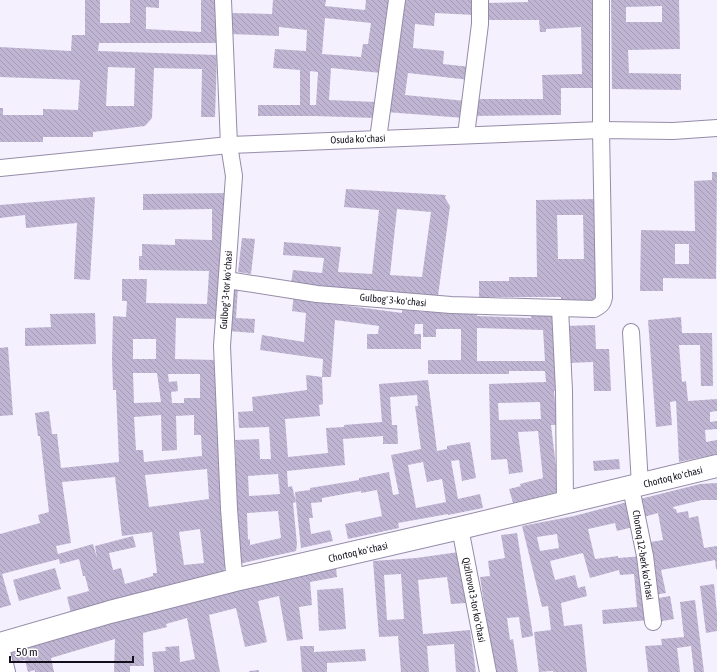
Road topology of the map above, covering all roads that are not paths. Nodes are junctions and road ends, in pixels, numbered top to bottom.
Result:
1 (223, 0) edge
2 (397, 0) edge
3 (480, 0) edge
4 (601, 0) edge
5 (717, 128) edge
6 (601, 130) junction
7 (466, 135) junction
8 (378, 139) junction
9 (229, 145) junction
10 (0, 168) edge
11 (227, 280) junction
12 (560, 308) junction
13 (631, 332) dead end
14 (717, 466) edge
15 (635, 486) junction
16 (565, 503) junction
17 (460, 528) junction
18 (235, 580) junction
19 (653, 622) dead end
20 (0, 644) edge
21 (7, 672) edge
22 (488, 672) edge

1 - 9 street, Gulbog' 3-tor koʻchasi
2 - 8 street
3 - 7 street
4 - 6 street
5 - 6 street, Osuda koʻchasi
6 - 7 street, Osuda koʻchasi
6 - 12 street, Gulbog' 3-koʻchasi
7 - 8 street, Osuda koʻchasi
8 - 9 street, Osuda koʻchasi
9 - 10 street, Osuda koʻchasi
9 - 11 street, Gulbog' 3-tor koʻchasi
11 - 12 street, Gulbog' 3-koʻchasi
11 - 18 street, Gulbog' 3-tor koʻchasi
12 - 16 street
13 - 15 street, Chortoq 12-berk koʻchasi
14 - 15 main road, Chortoq koʻchasi
15 - 16 main road, Chortoq koʻchasi
15 - 19 street, Chortoq 12-berk koʻchasi
16 - 17 main road, Chortoq koʻchasi
17 - 18 main road, Chortoq koʻchasi
17 - 22 street, Qizilrovot 3-tor koʻchasi
18 - 20 main road, Chortoq koʻchasi
20 - 21 street

